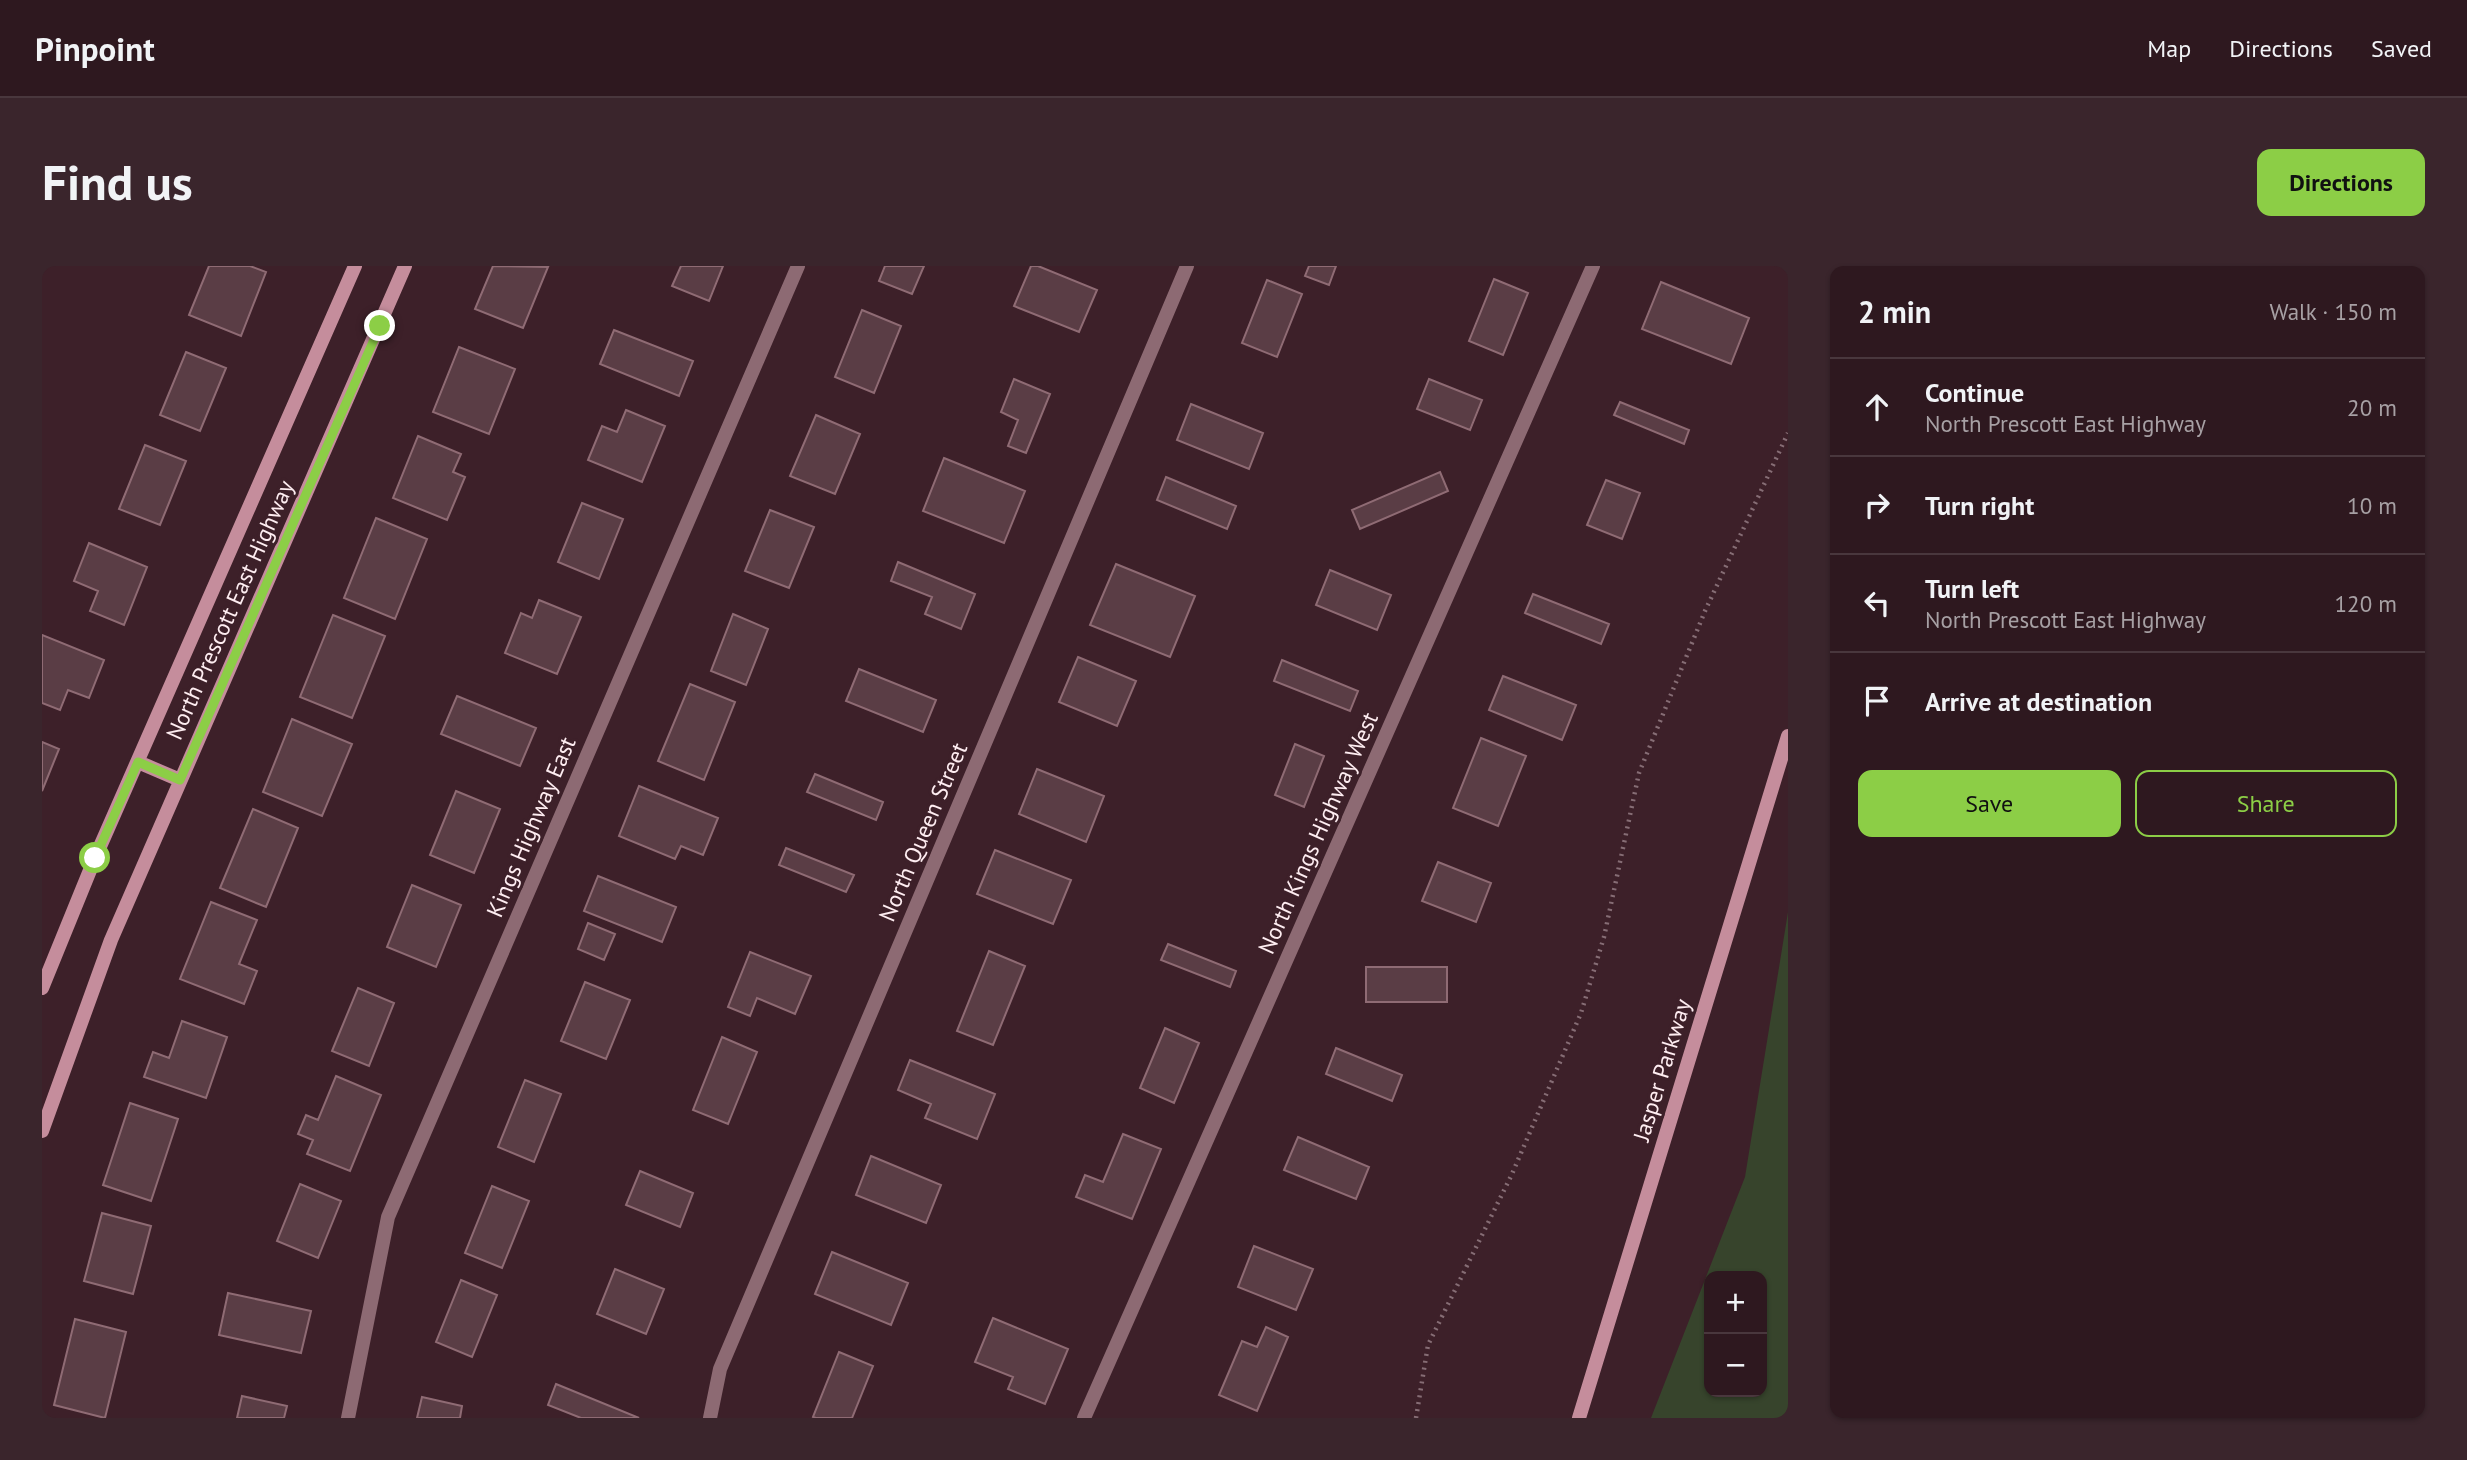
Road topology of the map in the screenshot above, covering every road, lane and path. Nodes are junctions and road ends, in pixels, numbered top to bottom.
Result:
1 (355, 266) edge
2 (405, 266) edge
3 (798, 266) edge
4 (1187, 266) edge
5 (1594, 266) edge
6 (1788, 433) edge
7 (1788, 736) edge
8 (138, 762) junction
9 (180, 780) junction
10 (42, 988) edge
11 (42, 1131) edge
12 (348, 1418) edge
13 (710, 1418) edge
14 (1084, 1418) edge
15 (1416, 1418) edge
16 (1578, 1418) edge

1 - 8 street, North Prescott East Highway
2 - 9 street, North Prescott East Highway
3 - 12 street, Kings Highway East
4 - 13 street, North Queen Street
5 - 14 street, North Kings Highway West
6 - 15 path
7 - 16 street, Jasper Parkway
8 - 9 street
8 - 10 street, North Prescott East Highway
9 - 11 street, North Prescott East Highway

